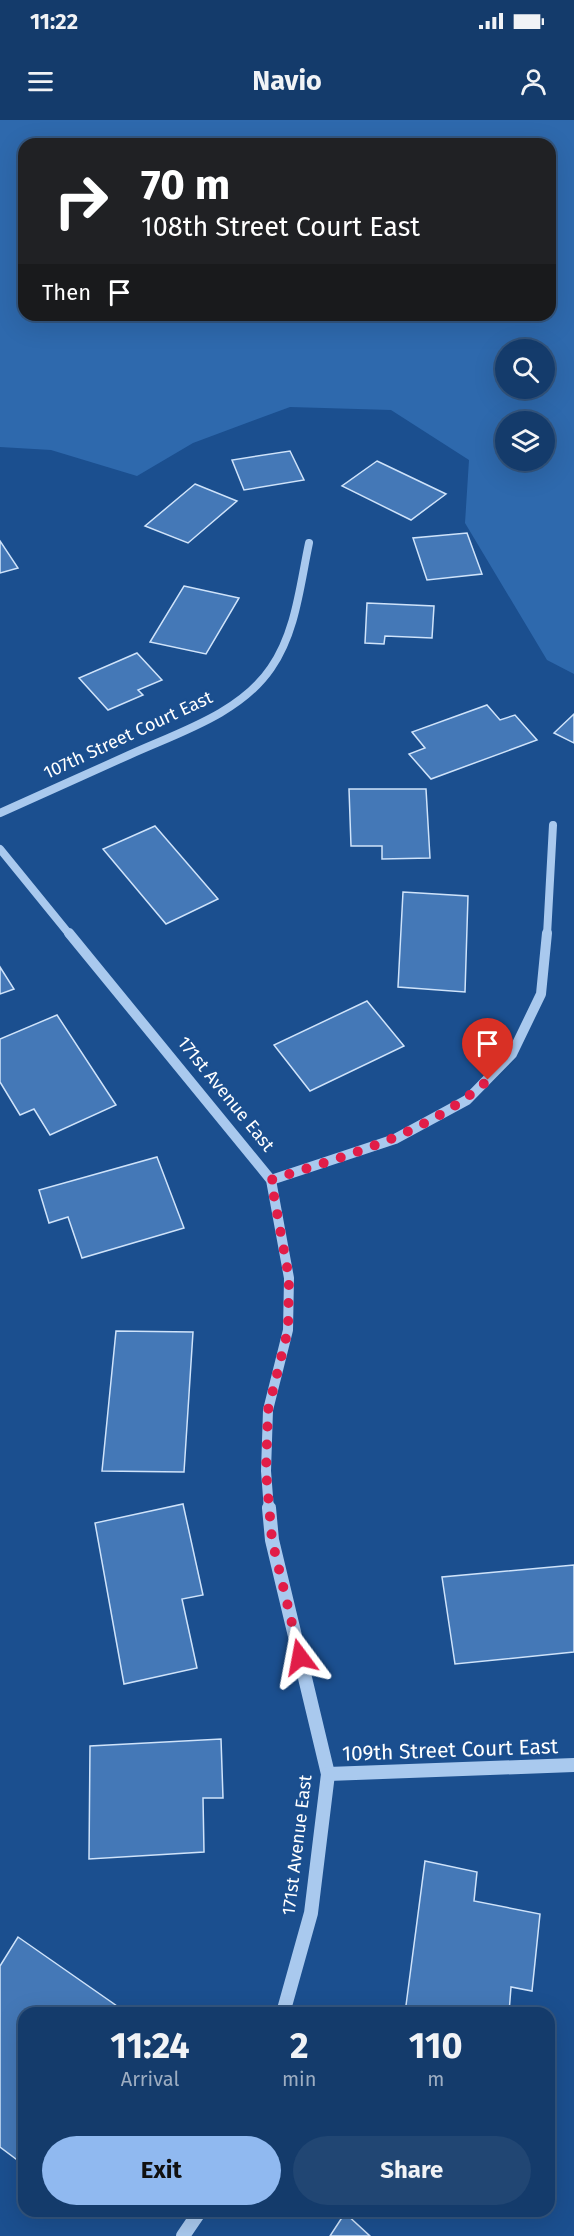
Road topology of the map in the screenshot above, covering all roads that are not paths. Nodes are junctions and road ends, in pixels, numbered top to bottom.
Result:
1 (309, 543) dead end
2 (0, 813) edge
3 (553, 825) dead end
4 (0, 849) edge
5 (271, 1180) junction
6 (574, 1765) edge
7 (328, 1773) junction
8 (285, 2007) edge
9 (196, 2217) edge
10 (183, 2236) edge

1 - 2 street, 107th Street Court East
3 - 5 street
4 - 5 street, 171st Avenue East
5 - 7 street, 171st Avenue East
6 - 7 street, 109th Street Court East
7 - 8 street, 171st Avenue East
9 - 10 street

